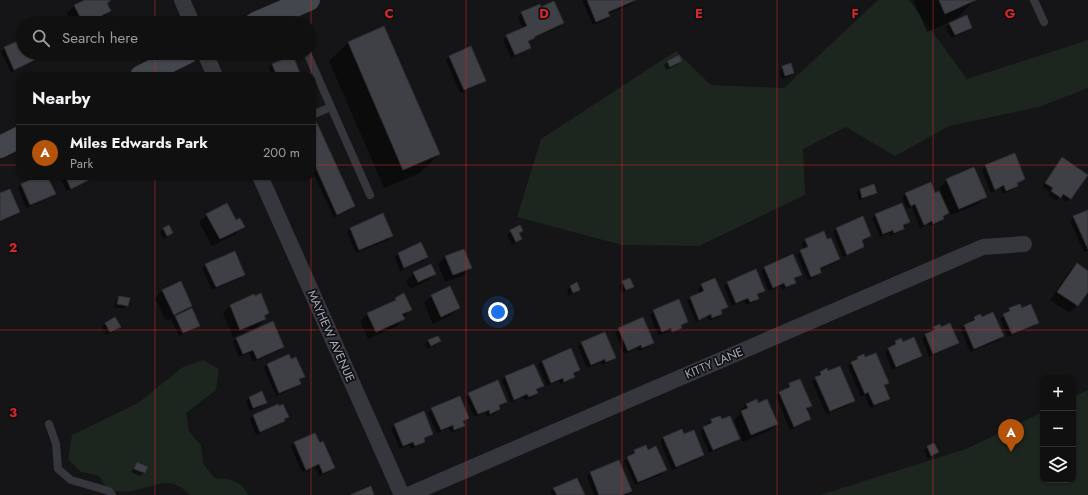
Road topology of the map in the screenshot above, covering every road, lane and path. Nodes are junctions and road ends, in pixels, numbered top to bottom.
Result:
1 (182, 0) edge
2 (309, 0) edge
3 (1034, 0) edge
4 (189, 16) edge
5 (271, 16) edge
6 (1044, 22) dead end
7 (173, 60) edge
8 (208, 60) edge
9 (310, 60) edge
10 (149, 72) edge
11 (213, 72) edge
12 (316, 72) edge
13 (316, 73) edge
14 (331, 107) junction
15 (316, 113) edge
16 (16, 139) edge
17 (0, 147) edge
18 (262, 180) edge
19 (370, 195) dead end
20 (1024, 244) dead end
21 (49, 424) dead end
22 (112, 495) edge
23 (402, 495) edge
24 (408, 495) edge

1 - 4 street
2 - 5 street
3 - 6 lane
7 - 10 street
8 - 11 street
9 - 12 lane
13 - 14 lane
14 - 15 lane
14 - 19 lane
16 - 17 street
18 - 23 street, MAYHEW AVENUE
20 - 24 street, KITTY LANE
21 - 22 lane

